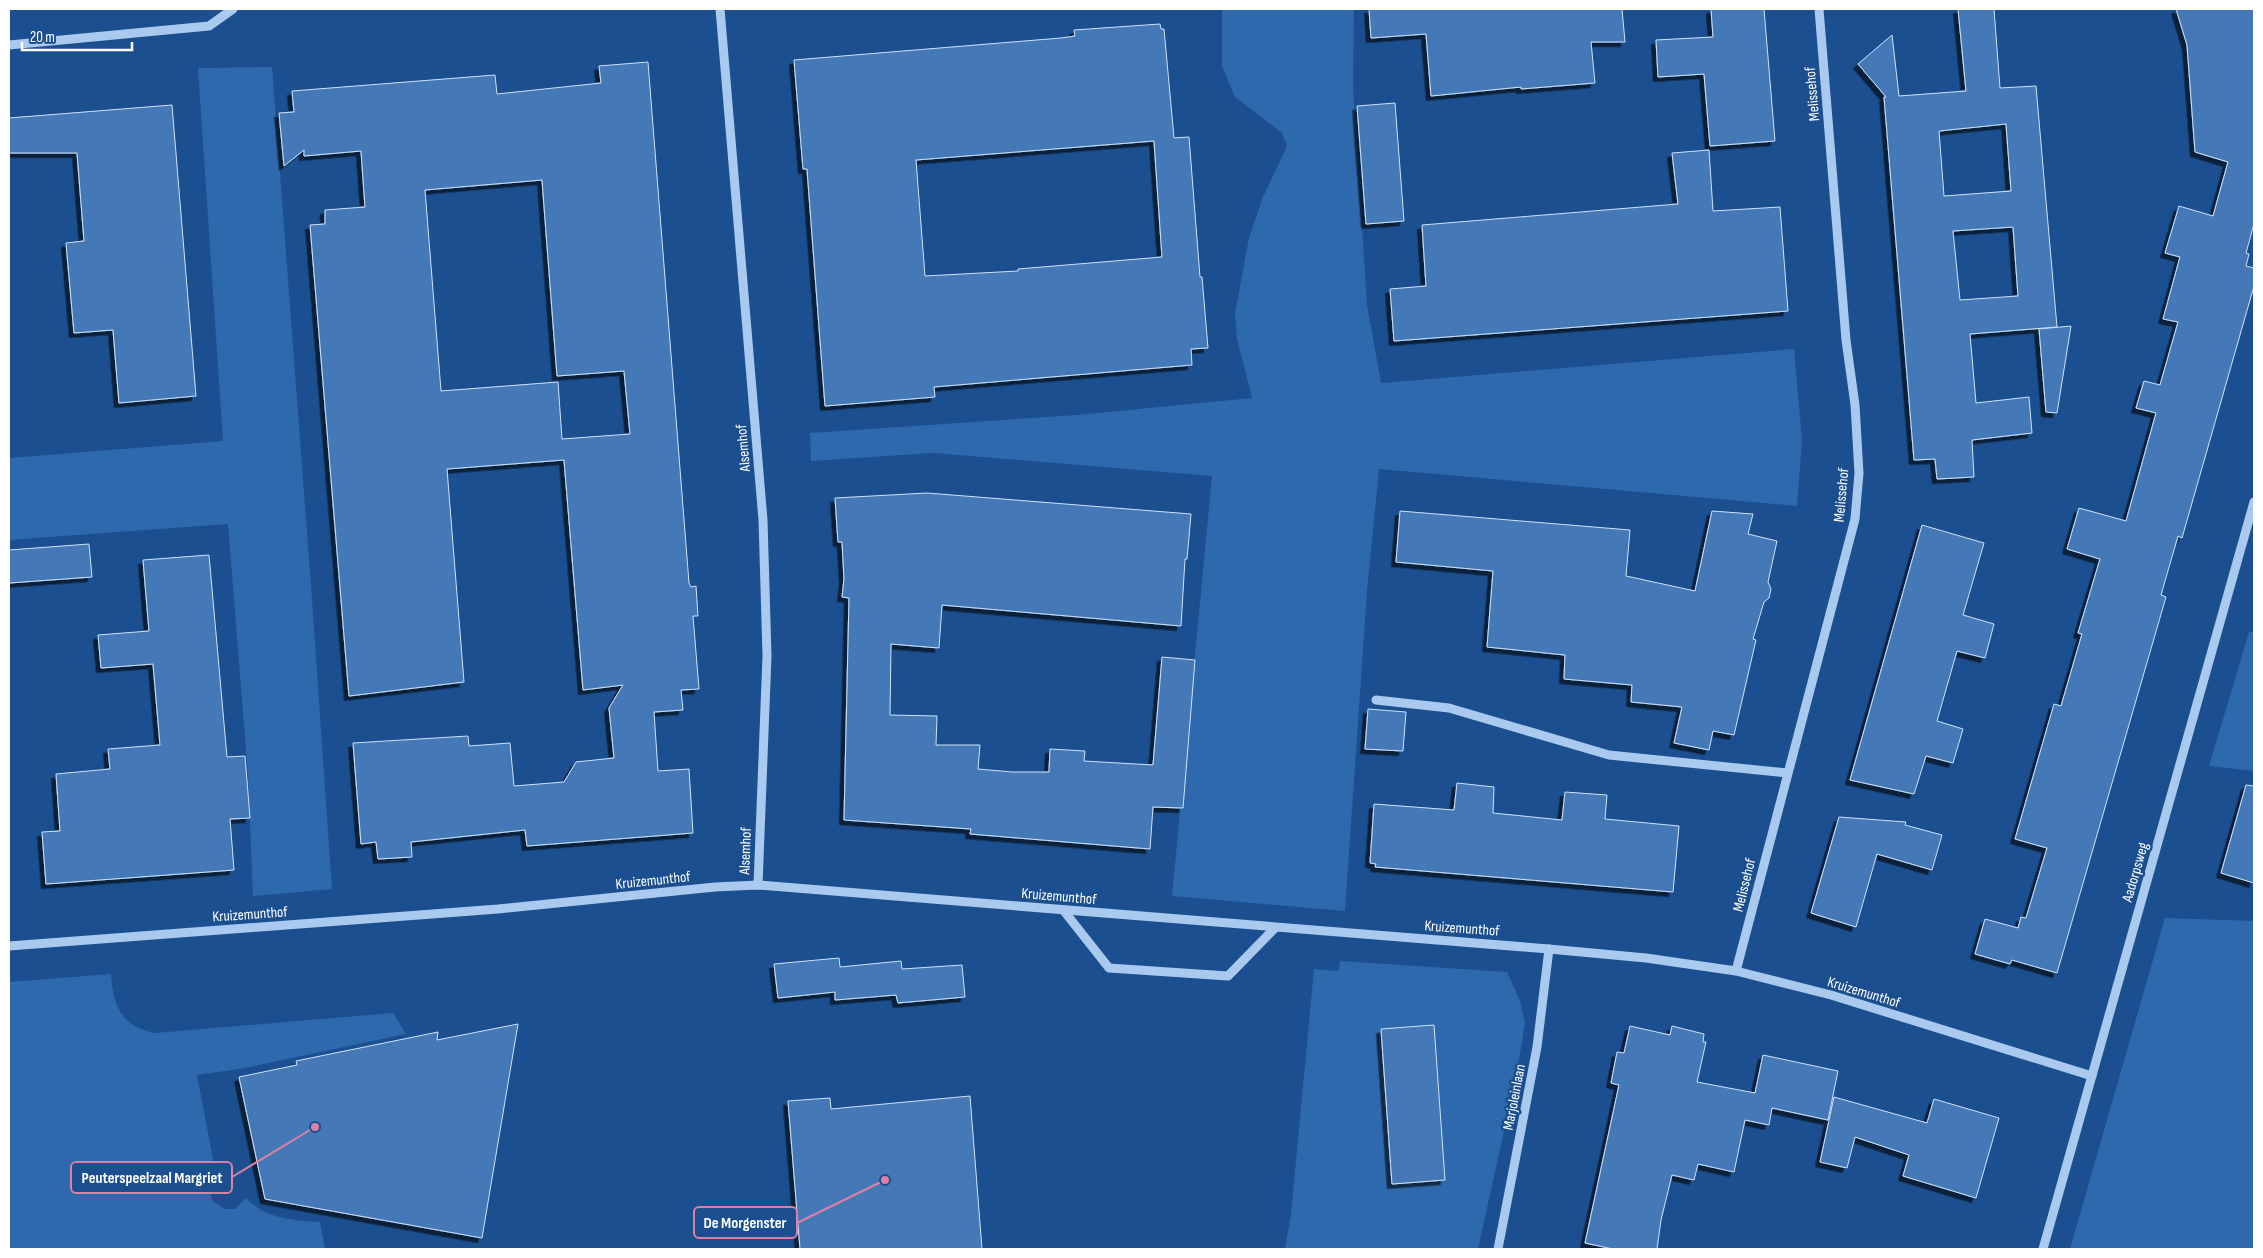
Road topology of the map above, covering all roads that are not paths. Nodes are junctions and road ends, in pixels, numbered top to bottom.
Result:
1 (233, 9) edge
2 (720, 9) edge
3 (1819, 9) edge
4 (9, 45) edge
5 (2254, 502) edge
6 (1376, 700) dead end
7 (1787, 773) junction
8 (758, 885) junction
9 (1064, 911) junction
10 (1274, 928) junction
11 (9, 946) edge
12 (1549, 949) junction
13 (1736, 971) junction
14 (2092, 1076) junction
15 (1498, 1249) edge
16 (2043, 1249) edge

1 - 4 street
2 - 8 street, Alsemhof
3 - 7 street, Melissehof
5 - 14 street, Aadorpsweg
6 - 7 street
7 - 13 street, Melissehof
8 - 9 street, Kruizemunthof
8 - 11 street, Kruizemunthof
9 - 10 street, Kruizemunthof
9 - 10 street
10 - 12 street, Kruizemunthof
12 - 13 street, Kruizemunthof
12 - 15 street, Marjoleinlaan
13 - 14 street, Kruizemunthof
14 - 16 street, Aadorpsweg

